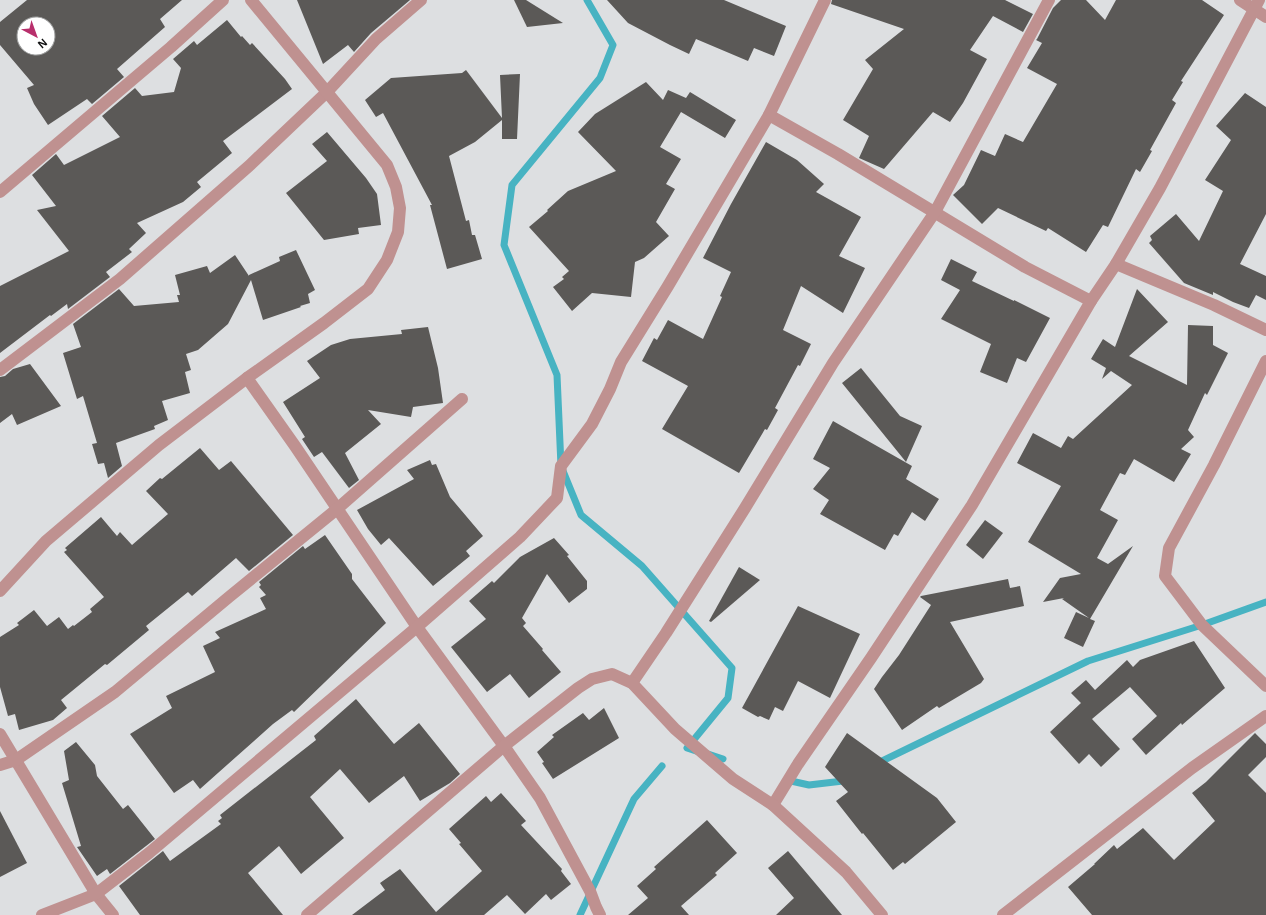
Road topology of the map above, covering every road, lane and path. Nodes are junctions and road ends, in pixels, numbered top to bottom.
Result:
1 (222, 0) edge
2 (251, 0) edge
3 (421, 0) edge
4 (825, 0) edge
5 (1049, 0) edge
6 (1240, 0) edge
7 (1257, 5) edge
8 (1266, 17) edge
9 (327, 92) junction
10 (769, 115) junction
11 (0, 192) edge
12 (935, 212) junction
13 (1116, 264) junction
14 (1091, 301) junction
15 (1266, 330) edge
16 (1266, 361) edge
17 (0, 370) edge
18 (247, 378) junction
19 (462, 399) dead end
20 (337, 509) junction
21 (0, 591) edge
22 (417, 627) junction
23 (632, 683) junction
24 (1266, 686) edge
25 (1266, 716) edge
26 (0, 734) edge
27 (504, 746) junction
28 (16, 760) junction
29 (0, 765) edge
30 (773, 805) junction
31 (96, 894) junction
32 (42, 915) edge
33 (113, 915) edge
34 (307, 915) edge
35 (600, 915) edge
36 (882, 915) edge
37 (1002, 915) edge

1 - 11 street
2 - 9 street
3 - 9 street
4 - 10 street
5 - 12 street
6 - 7 street
7 - 8 street
7 - 13 street
9 - 17 street
9 - 18 street
10 - 12 street
10 - 22 street
12 - 14 street
12 - 23 street
13 - 14 street
13 - 15 street
14 - 30 street
16 - 24 street
18 - 20 street
18 - 21 street
19 - 20 street
20 - 22 street
20 - 28 street
22 - 27 street
22 - 31 street
23 - 27 street
23 - 30 street
25 - 37 street
26 - 28 street
27 - 34 street
27 - 35 street
28 - 29 street
28 - 31 street
30 - 36 street
31 - 32 street
31 - 33 street

